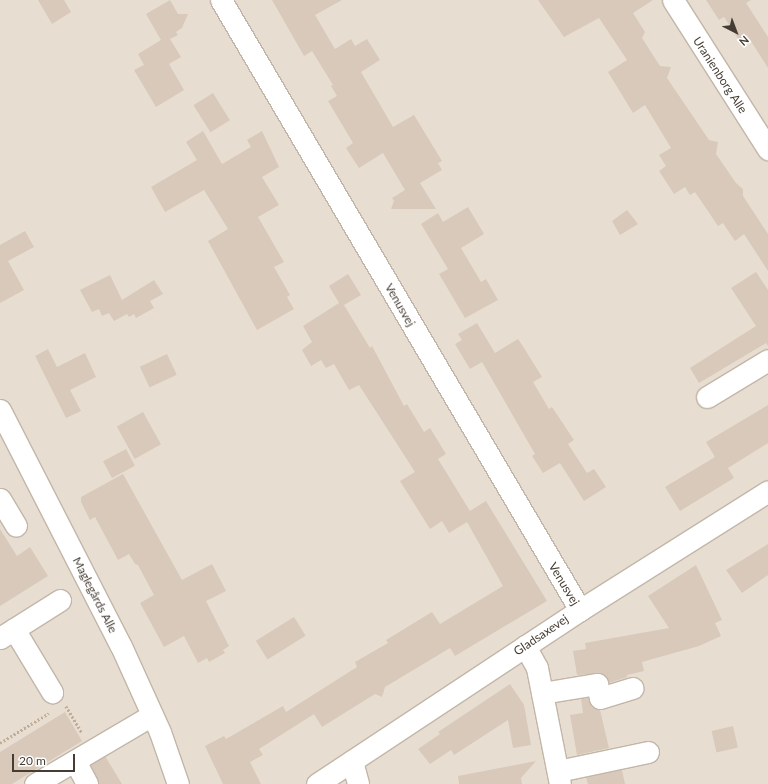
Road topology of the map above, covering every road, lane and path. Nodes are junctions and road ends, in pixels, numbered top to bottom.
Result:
1 (220, 0) edge
2 (673, 0) edge
3 (768, 149) edge
4 (768, 360) edge
5 (707, 397) dead end
6 (0, 410) edge
7 (6, 437) edge
8 (768, 491) edge
9 (0, 499) edge
10 (16, 526) dead end
11 (60, 600) dead end
12 (580, 610) junction
13 (7, 634) edge
14 (525, 646) junction
15 (632, 688) dead end
16 (542, 693) junction
17 (52, 702) junction
18 (152, 715) junction
19 (0, 743) edge
20 (93, 750) junction
21 (648, 752) dead end
22 (75, 761) junction
23 (352, 761) junction
24 (559, 778) edge
25 (35, 784) edge
26 (87, 784) edge
27 (178, 784) edge
28 (317, 784) edge
29 (358, 784) edge

1 - 12 street, Venusvej
2 - 3 street, Uranienborg Alle
4 - 5 street
6 - 7 street, Maglegårds Alle
7 - 18 street, Maglegårds Alle
8 - 12 street, Gladsaxevej
9 - 10 street
11 - 13 street
12 - 14 street, Gladsaxevej
13 - 17 street
14 - 16 street
14 - 23 street, Gladsaxevej
15 - 16 street
16 - 24 street
17 - 19 path
17 - 20 path
18 - 20 street
18 - 27 street, Maglegårds Alle
20 - 22 street
21 - 24 street
22 - 25 street
22 - 26 street
23 - 28 street, Gladsaxevej
23 - 29 street

